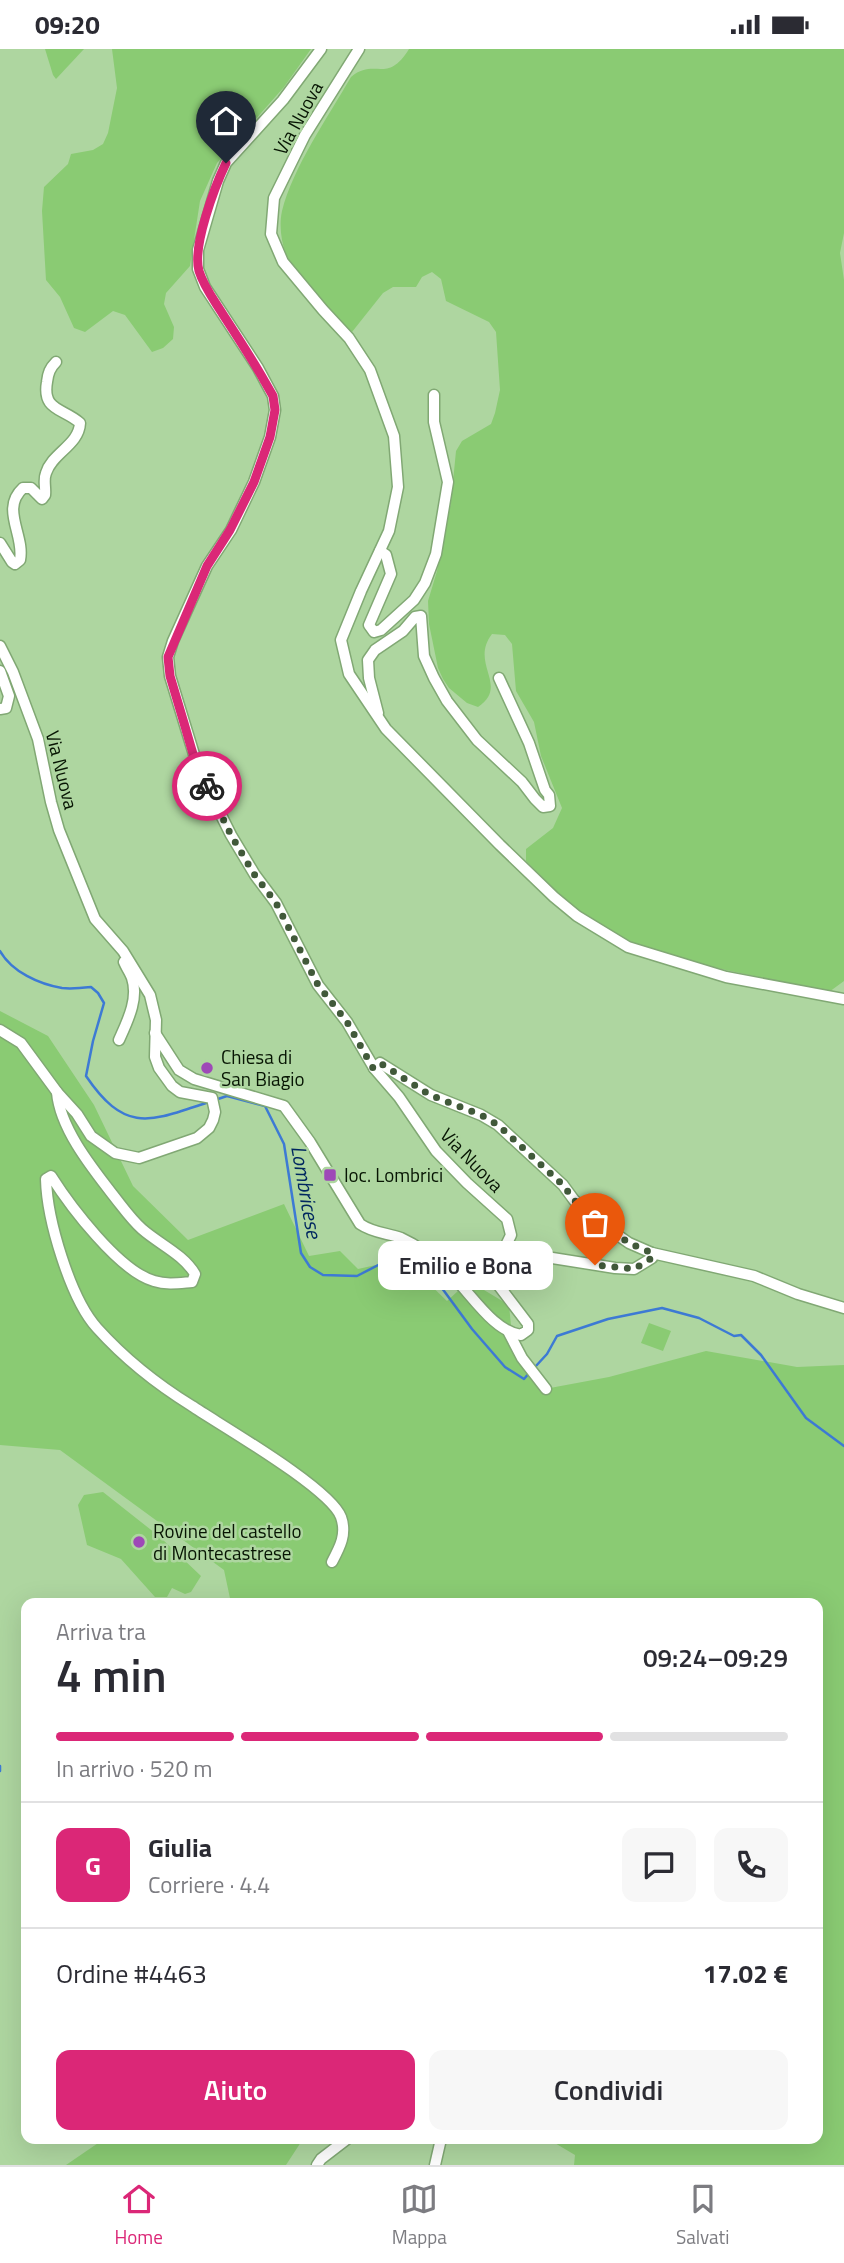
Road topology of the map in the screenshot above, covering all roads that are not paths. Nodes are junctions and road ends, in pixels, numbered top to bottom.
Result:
1 (321, 49) edge
2 (359, 49) edge
3 (56, 362) dead end
4 (434, 395) dead end
5 (0, 543) edge
6 (380, 551) junction
7 (0, 646) edge
8 (0, 671) edge
9 (499, 678) dead end
10 (0, 709) edge
11 (381, 723) junction
12 (123, 951) junction
13 (844, 999) edge
14 (0, 1030) edge
15 (156, 1033) junction
16 (119, 1040) dead end
17 (373, 1068) junction
18 (57, 1092) junction
19 (652, 1253) junction
20 (545, 1257) dead end
21 (844, 1308) edge
22 (509, 1332) junction
23 (546, 1389) dead end
24 (331, 1562) dead end
25 (340, 2144) edge
26 (440, 2144) edge
27 (317, 2165) edge
28 (435, 2165) edge

1 - 17 street, Via Nuova
2 - 6 street, Via Nuova
3 - 5 street
4 - 6 street
6 - 11 street, Via Nuova
7 - 12 street, Via Nuova
8 - 10 street
9 - 11 street
11 - 13 street, Via Nuova
12 - 15 street, Via Nuova
12 - 16 street
14 - 18 street
15 - 18 street
15 - 22 street, Via Nuova
17 - 19 street
17 - 22 street, Via Nuova
18 - 24 street
19 - 20 street
19 - 21 street
22 - 23 street
25 - 27 street
26 - 28 street

